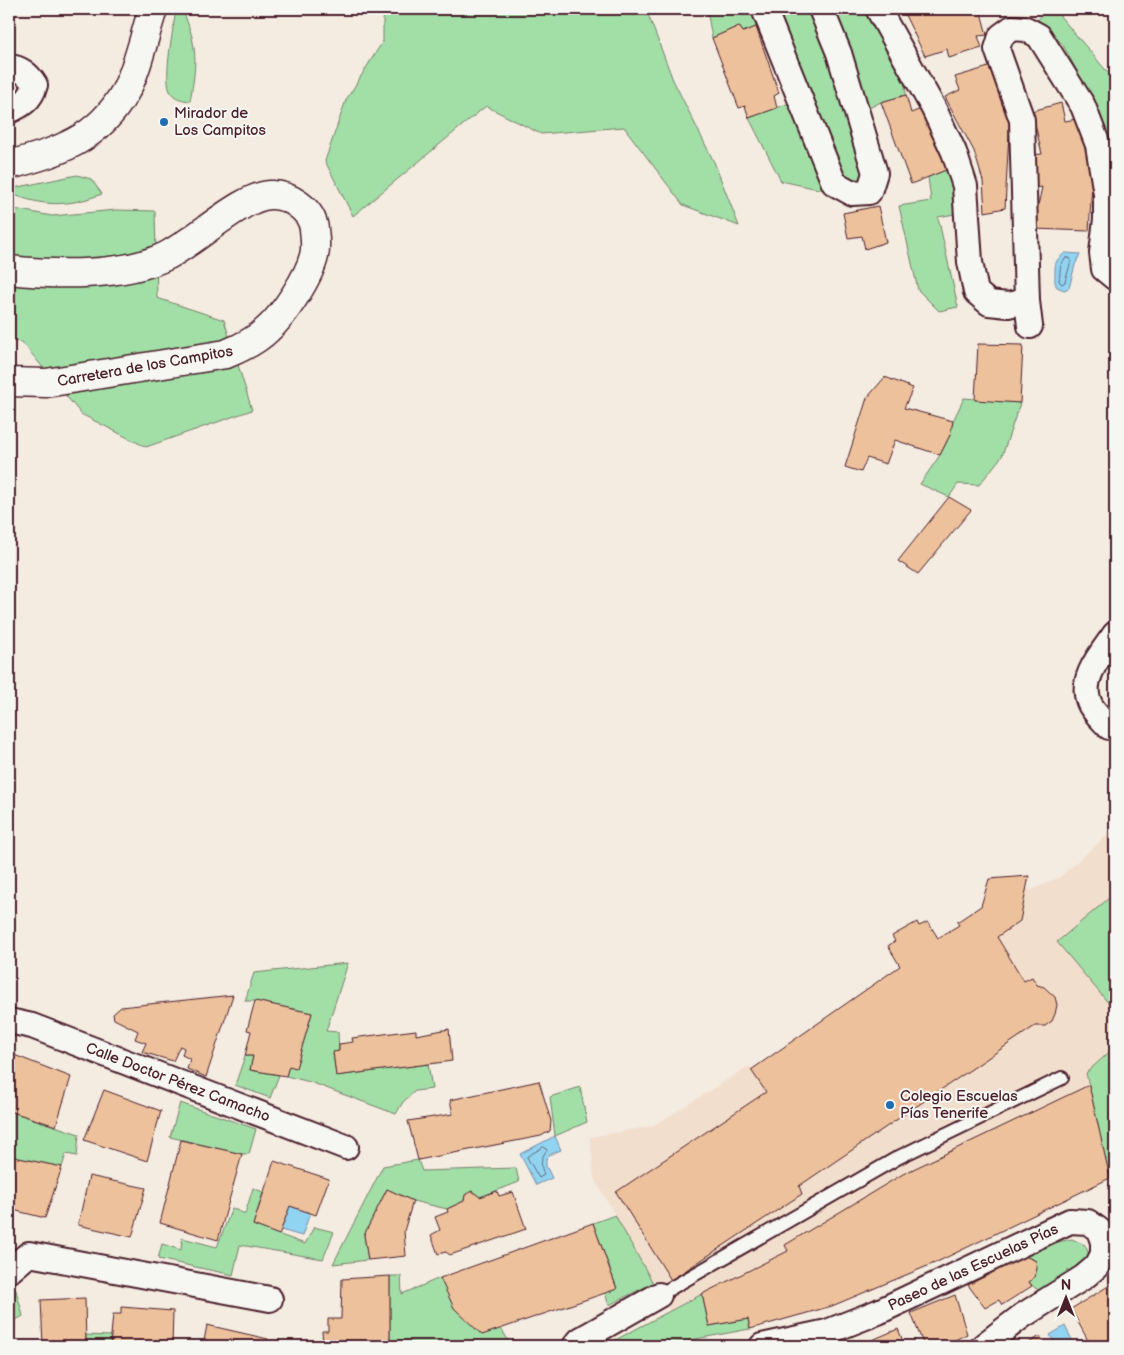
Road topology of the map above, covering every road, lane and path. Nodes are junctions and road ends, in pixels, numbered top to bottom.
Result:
1 (153, 9) edge
2 (764, 9) edge
3 (821, 9) edge
4 (878, 9) edge
5 (9, 67) edge
6 (9, 111) edge
7 (9, 165) edge
8 (9, 270) edge
9 (1115, 278) edge
10 (1027, 301) junction
11 (1030, 326) dead end
12 (9, 382) edge
13 (1115, 634) edge
14 (1115, 727) edge
15 (9, 1021) edge
16 (1062, 1078) dead end
17 (346, 1147) dead end
18 (19, 1252) edge
19 (9, 1271) edge
20 (659, 1295) joint
21 (270, 1299) dead end
22 (575, 1346) edge
23 (762, 1346) edge
24 (982, 1346) edge

1 - 7 main road
2 - 3 street
4 - 10 street
5 - 6 street
8 - 12 main road, Carretera de los Campitos
9 - 10 street
10 - 11 street
13 - 14 street
15 - 17 street, Calle Doctor Pérez Camacho
16 - 20 lane
18 - 19 street
18 - 21 street
20 - 22 street
23 - 24 street, Paseo de las Escuelas Pías

